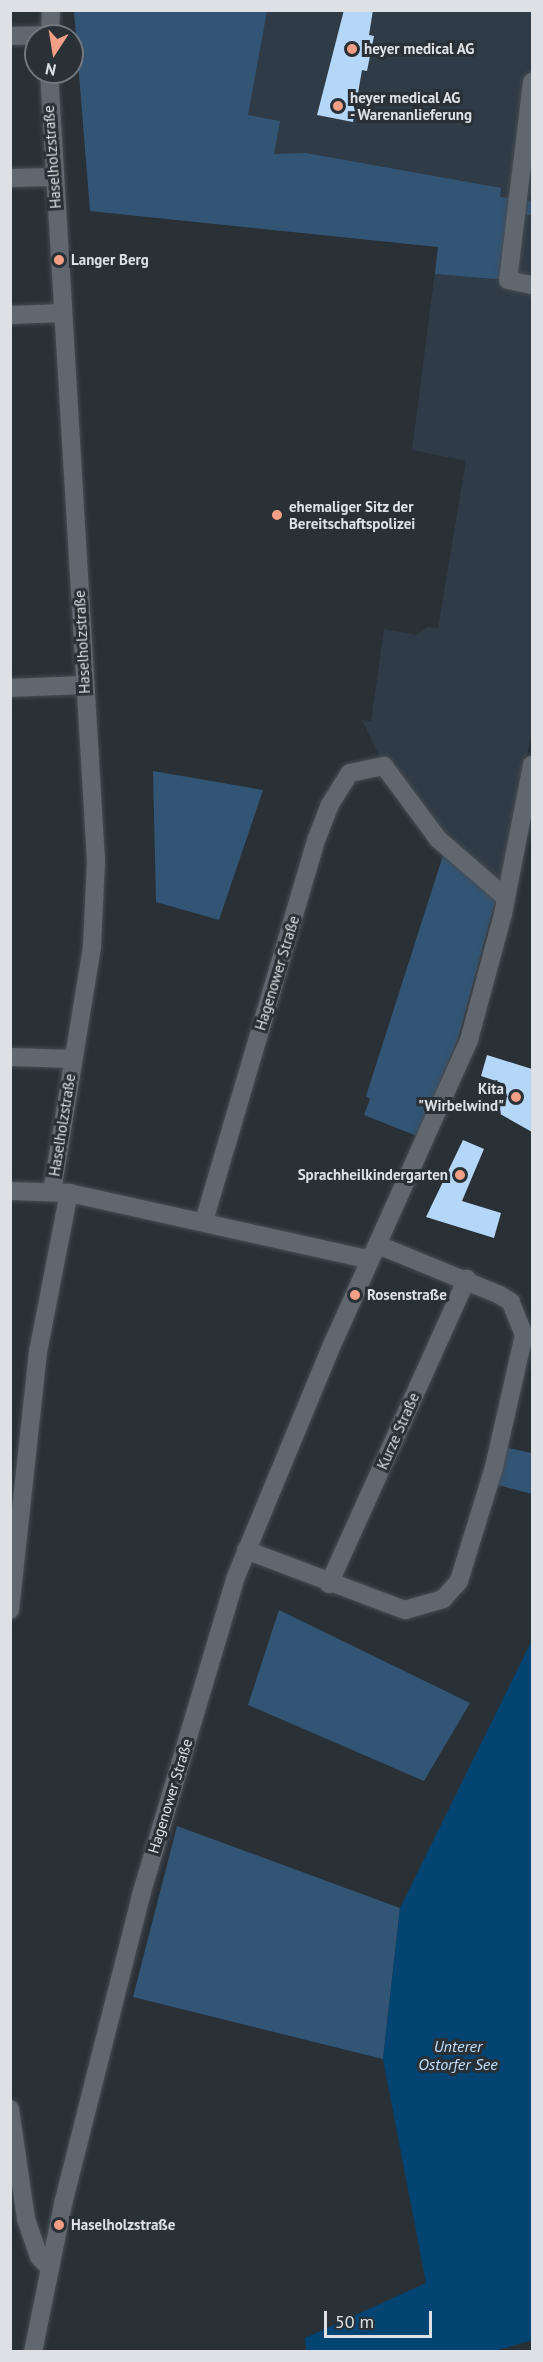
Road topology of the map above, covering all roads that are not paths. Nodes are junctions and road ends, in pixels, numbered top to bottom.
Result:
1 (532, 82) edge
2 (49, 84) edge
3 (53, 177) junction
4 (10, 178) edge
5 (532, 285) edge
6 (62, 313) junction
7 (10, 315) edge
8 (84, 685) junction
9 (10, 688) edge
10 (532, 765) edge
11 (506, 898) junction
12 (10, 1057) edge
13 (73, 1059) junction
14 (10, 1191) edge
15 (60, 1193) junction
16 (204, 1221) junction
17 (374, 1253) junction
18 (467, 1279) junction
19 (246, 1550) junction
20 (329, 1584) junction
21 (10, 1610) edge
22 (10, 2109) edge
23 (49, 2267) junction
24 (33, 2352) edge

1 - 5 street
2 - 3 street, Haselholzstraße
3 - 4 street
3 - 6 street, Haselholzstraße
6 - 7 street
6 - 8 street, Haselholzstraße
8 - 9 street
8 - 13 street, Haselholzstraße
10 - 11 street, Hagenower Straße
11 - 16 street, Hagenower Straße
11 - 17 street, Hagenower Straße
12 - 13 street
13 - 15 street, Haselholzstraße
14 - 15 street
15 - 16 street, Haselholzstraße
15 - 21 street, Haselholzstraße
16 - 17 street
17 - 18 street
17 - 19 street, Hagenower Straße
18 - 20 street, Kurze Straße
18 - 20 street
19 - 20 street
19 - 23 street, Hagenower Straße
22 - 23 street
23 - 24 street, Hagenower Straße

